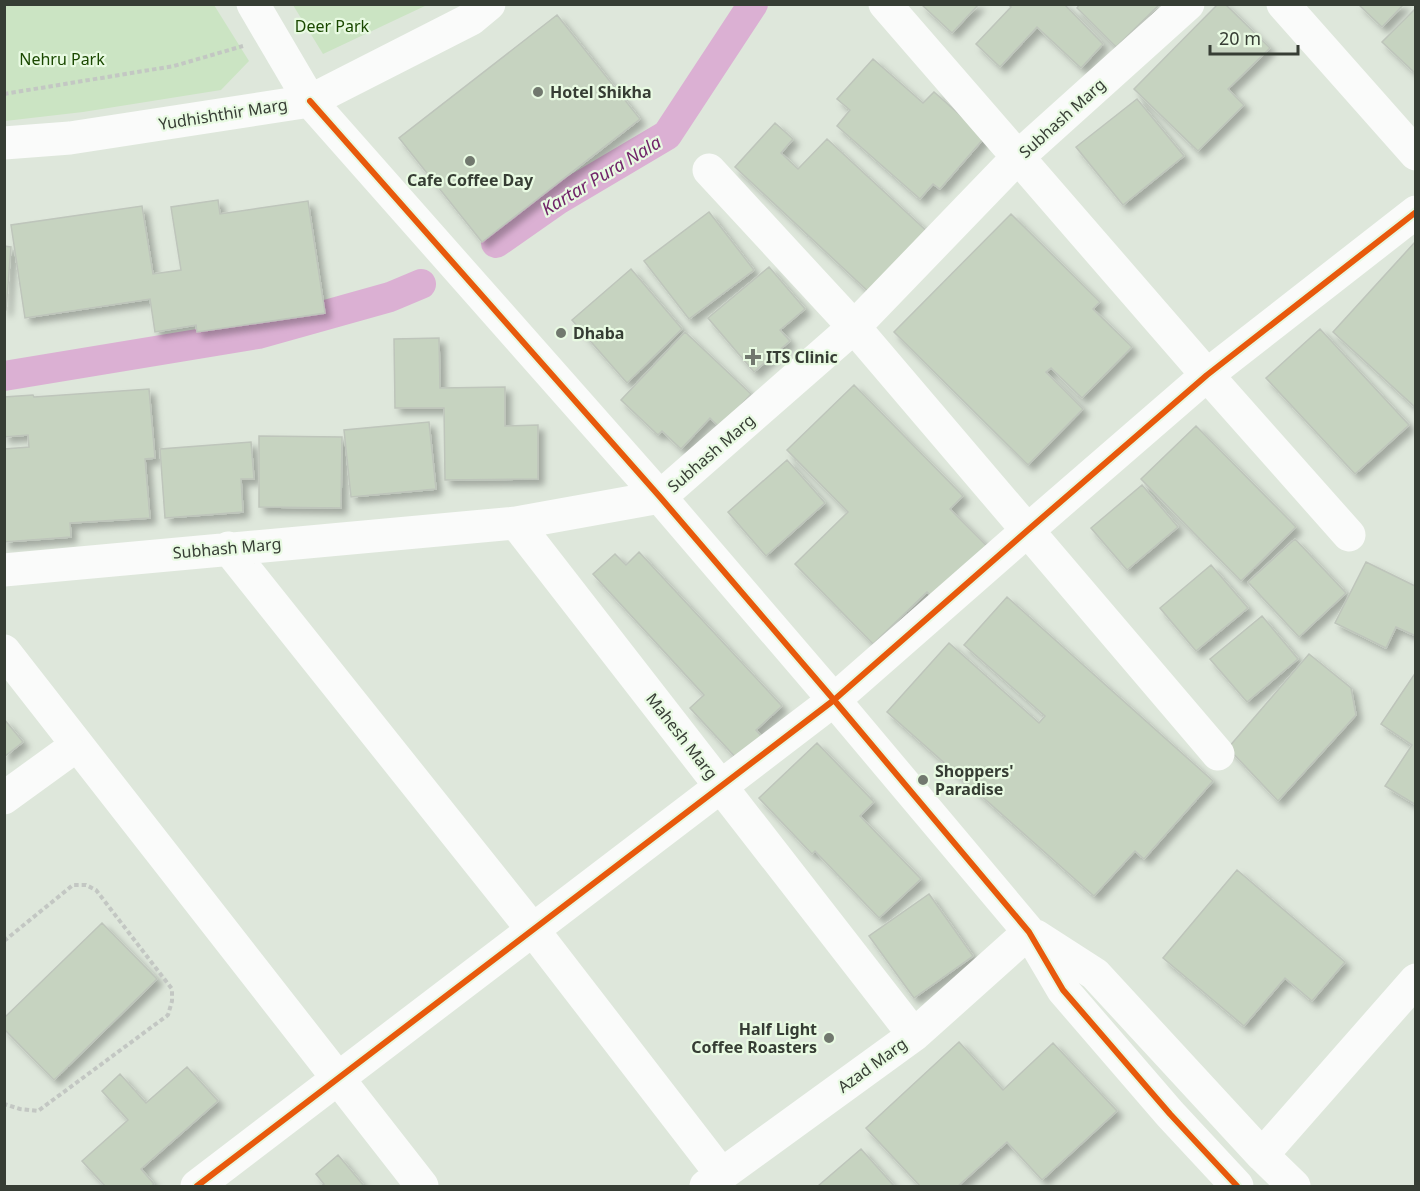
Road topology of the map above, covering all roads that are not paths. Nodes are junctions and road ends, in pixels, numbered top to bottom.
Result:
1 (253, 4) edge
2 (489, 4) edge
3 (885, 4) edge
4 (1188, 4) edge
5 (1283, 4) edge
6 (310, 101) junction
7 (4, 143) edge
8 (1416, 154) edge
9 (1018, 157) junction
10 (709, 170) dead end
11 (1416, 212) edge
12 (854, 327) junction
13 (1207, 375) junction
14 (660, 497) junction
15 (516, 523) junction
16 (1028, 530) junction
17 (1349, 535) dead end
18 (228, 548) junction
19 (4, 570) edge
20 (4, 651) edge
21 (834, 700) junction
22 (77, 745) junction
23 (1218, 754) dead end
24 (721, 786) junction
25 (4, 798) edge
26 (533, 930) junction
27 (1029, 932) junction
28 (1416, 980) edge
29 (914, 1035) junction
30 (338, 1079) junction
31 (1262, 1155) junction
32 (714, 1181) edge
33 (197, 1186) edge
34 (422, 1186) edge
35 (1237, 1186) edge
36 (1294, 1186) edge

1 - 6 street
2 - 6 street, Yudhishthir Marg
3 - 9 street
4 - 9 street, Subhash Marg
5 - 8 street
6 - 7 street, Yudhishthir Marg
6 - 14 street
9 - 12 street, Subhash Marg
9 - 13 street
10 - 12 street
11 - 13 street
12 - 14 street, Subhash Marg
12 - 16 street
13 - 16 street
13 - 17 street
14 - 15 street, Subhash Marg
14 - 21 street
15 - 18 street, Subhash Marg
15 - 24 street, Mahesh Marg
16 - 21 street
16 - 23 street
18 - 19 street, Subhash Marg
18 - 26 street
20 - 22 street
21 - 24 street
21 - 27 street
22 - 25 street
22 - 30 street
24 - 26 street
24 - 29 street, Mahesh Marg
26 - 30 street
26 - 32 street
27 - 29 street, Azad Marg
27 - 31 street
27 - 35 street
28 - 31 street
29 - 32 street, Azad Marg
30 - 33 street
30 - 34 street
31 - 36 street

